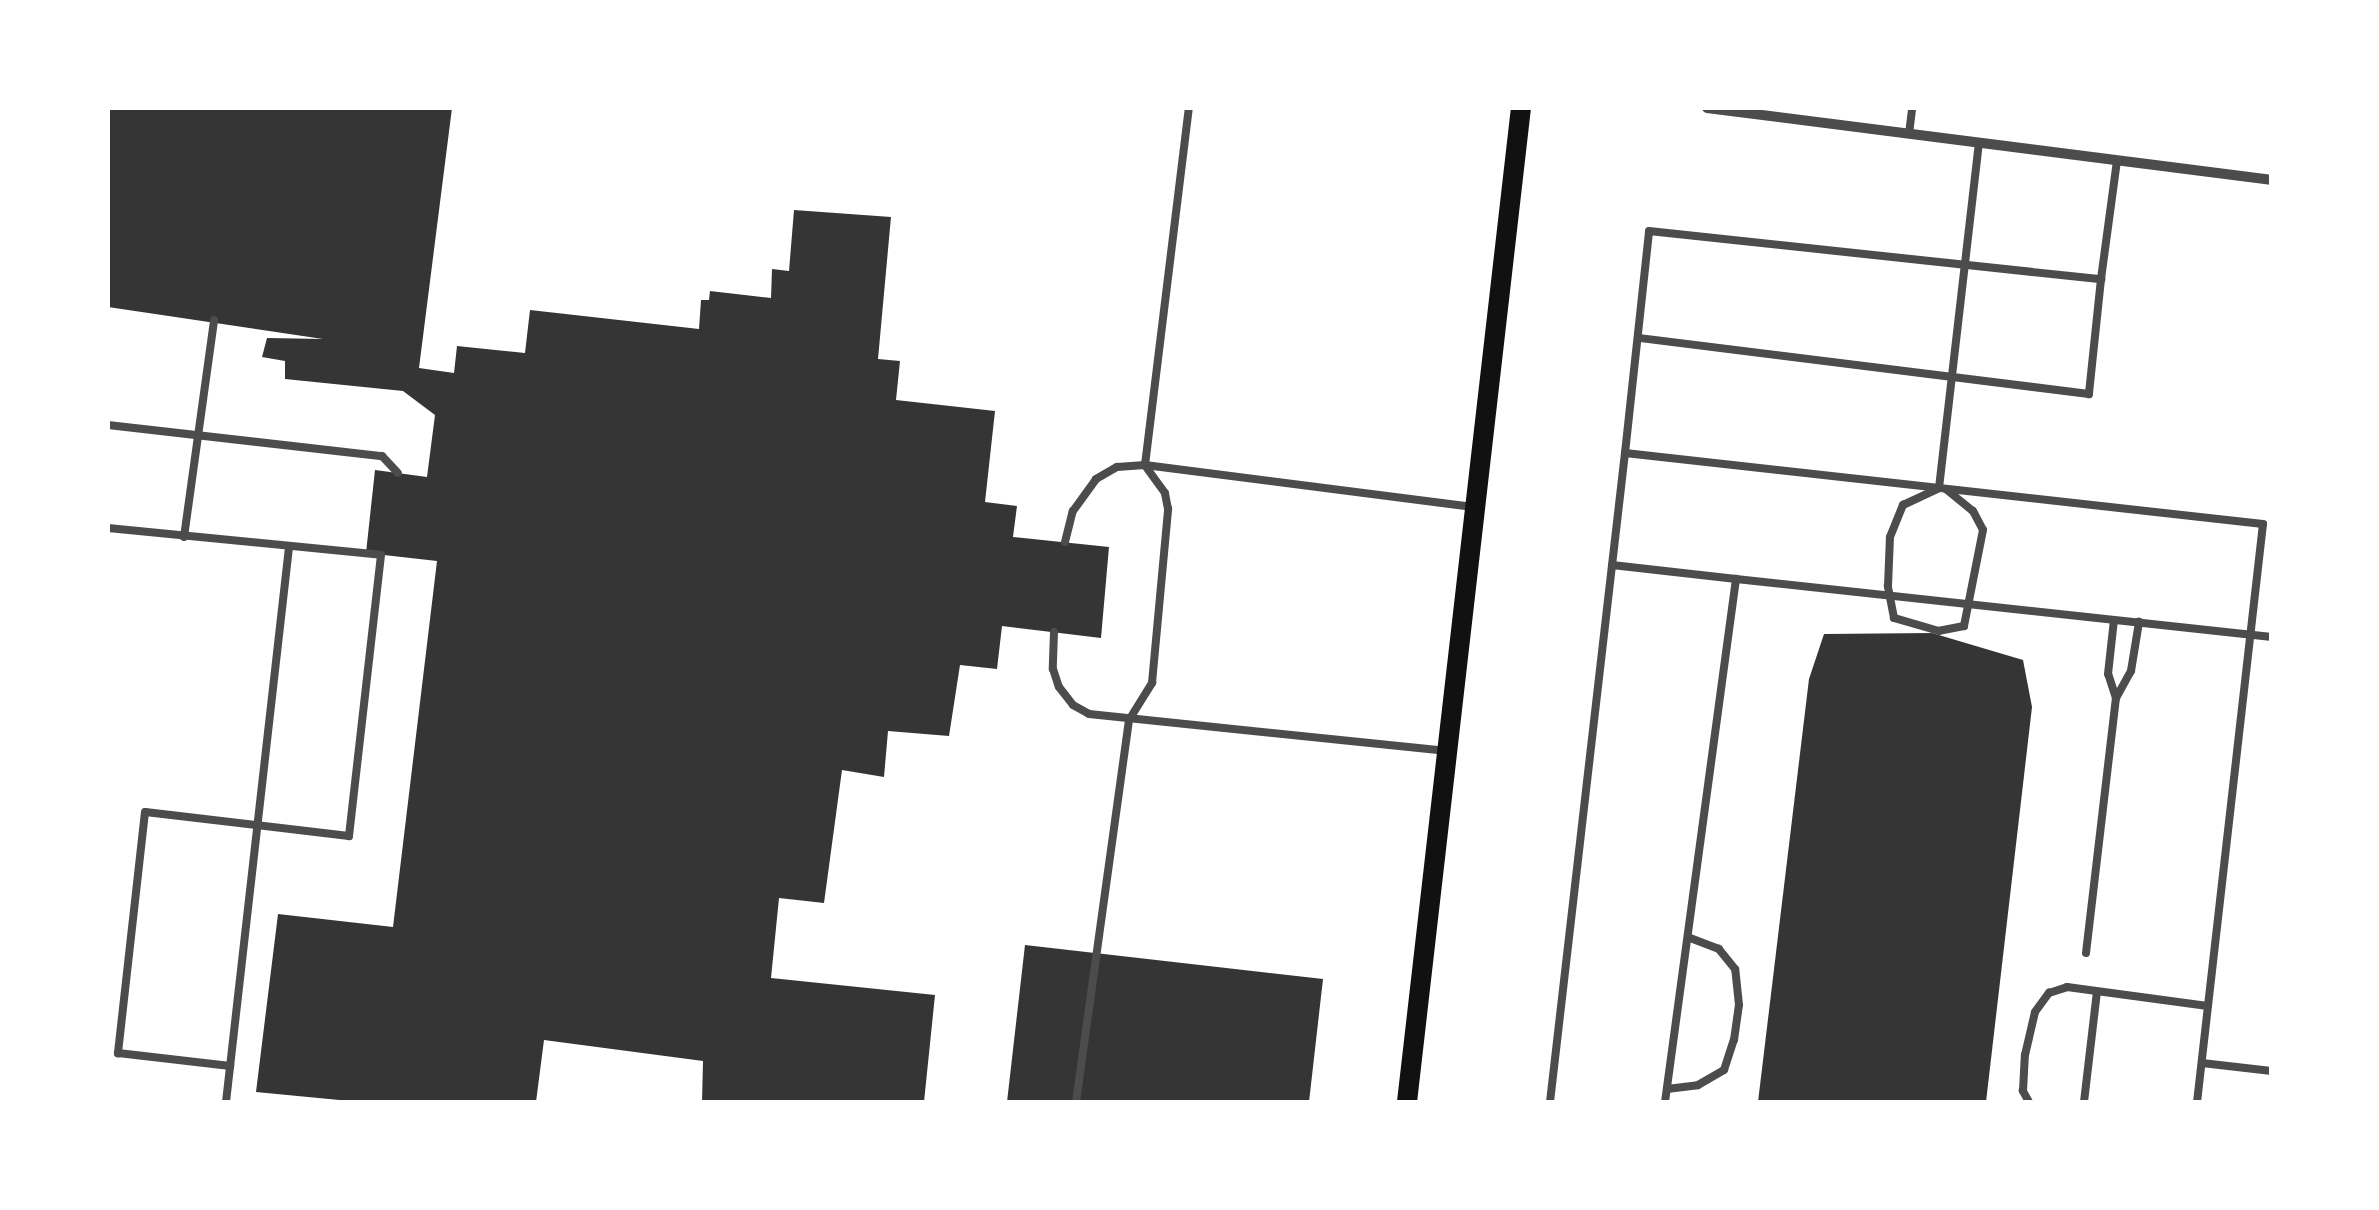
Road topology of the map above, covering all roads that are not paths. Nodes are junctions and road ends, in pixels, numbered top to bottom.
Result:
1 (1189, 108) edge
2 (1521, 108) edge
3 (1706, 108) edge
4 (1912, 108) edge
5 (1909, 134) junction
6 (1979, 142) junction
7 (2117, 160) junction
8 (2272, 180) edge
9 (1965, 265) junction
10 (2101, 279) junction
11 (214, 320) dead end
12 (1638, 338) junction
13 (1952, 375) junction
14 (108, 424) edge
15 (198, 434) junction
16 (1625, 453) junction
17 (1145, 465) junction
18 (398, 473) dead end
19 (1941, 488) junction
20 (1475, 507) junction
21 (108, 528) edge
22 (184, 537) junction
23 (1065, 542) dead end
24 (289, 548) junction
25 (2258, 561) junction
26 (2272, 562) edge
27 (1612, 565) junction
28 (1736, 579) junction
29 (1890, 596) junction
30 (1970, 605) junction
31 (2114, 620) junction
32 (2139, 622) junction
33 (1054, 632) dead end
34 (2250, 634) junction
35 (2272, 637) edge
36 (2116, 698) junction
37 (1129, 720) junction
38 (1446, 752) junction
39 (258, 825) junction
40 (1688, 937) junction
41 (2086, 953) dead end
42 (2097, 992) junction
43 (2208, 1006) junction
44 (112, 1052) edge
45 (2202, 1063) junction
46 (230, 1066) junction
47 (2272, 1071) edge
48 (1667, 1089) junction
49 (226, 1102) edge
50 (1076, 1102) edge
51 (1407, 1102) edge
52 (1550, 1102) edge
53 (1665, 1102) edge
54 (2029, 1102) edge
55 (2084, 1102) edge
56 (2197, 1102) edge

1 - 17 lane
2 - 20 main road
3 - 5 street
4 - 5 lane
5 - 6 street
6 - 7 street
6 - 9 lane
7 - 8 street
7 - 10 lane
9 - 10 lane
9 - 12 lane
9 - 13 lane
10 - 13 lane
11 - 15 lane
12 - 13 lane
12 - 16 lane
13 - 19 lane
14 - 15 lane
15 - 18 lane
15 - 22 lane
16 - 19 lane
16 - 27 lane
17 - 20 lane
17 - 23 lane
17 - 37 lane
19 - 25 lane
19 - 29 lane
19 - 30 lane
20 - 38 main road
21 - 22 lane
22 - 24 lane
24 - 39 lane
24 - 39 lane
25 - 26 lane
25 - 34 lane
27 - 28 lane
27 - 52 lane
28 - 29 lane
28 - 40 lane
29 - 30 lane
29 - 30 lane
30 - 31 lane
31 - 32 lane
31 - 36 lane
32 - 34 lane
32 - 36 lane
33 - 37 lane
34 - 35 lane
34 - 43 lane
36 - 41 lane
37 - 38 lane
37 - 50 lane
38 - 51 main road
39 - 44 lane
39 - 46 lane
40 - 48 lane
40 - 48 lane
42 - 43 lane
42 - 54 lane
42 - 55 lane
43 - 45 lane
44 - 46 lane
45 - 47 lane
45 - 56 lane
46 - 49 lane
48 - 53 lane

